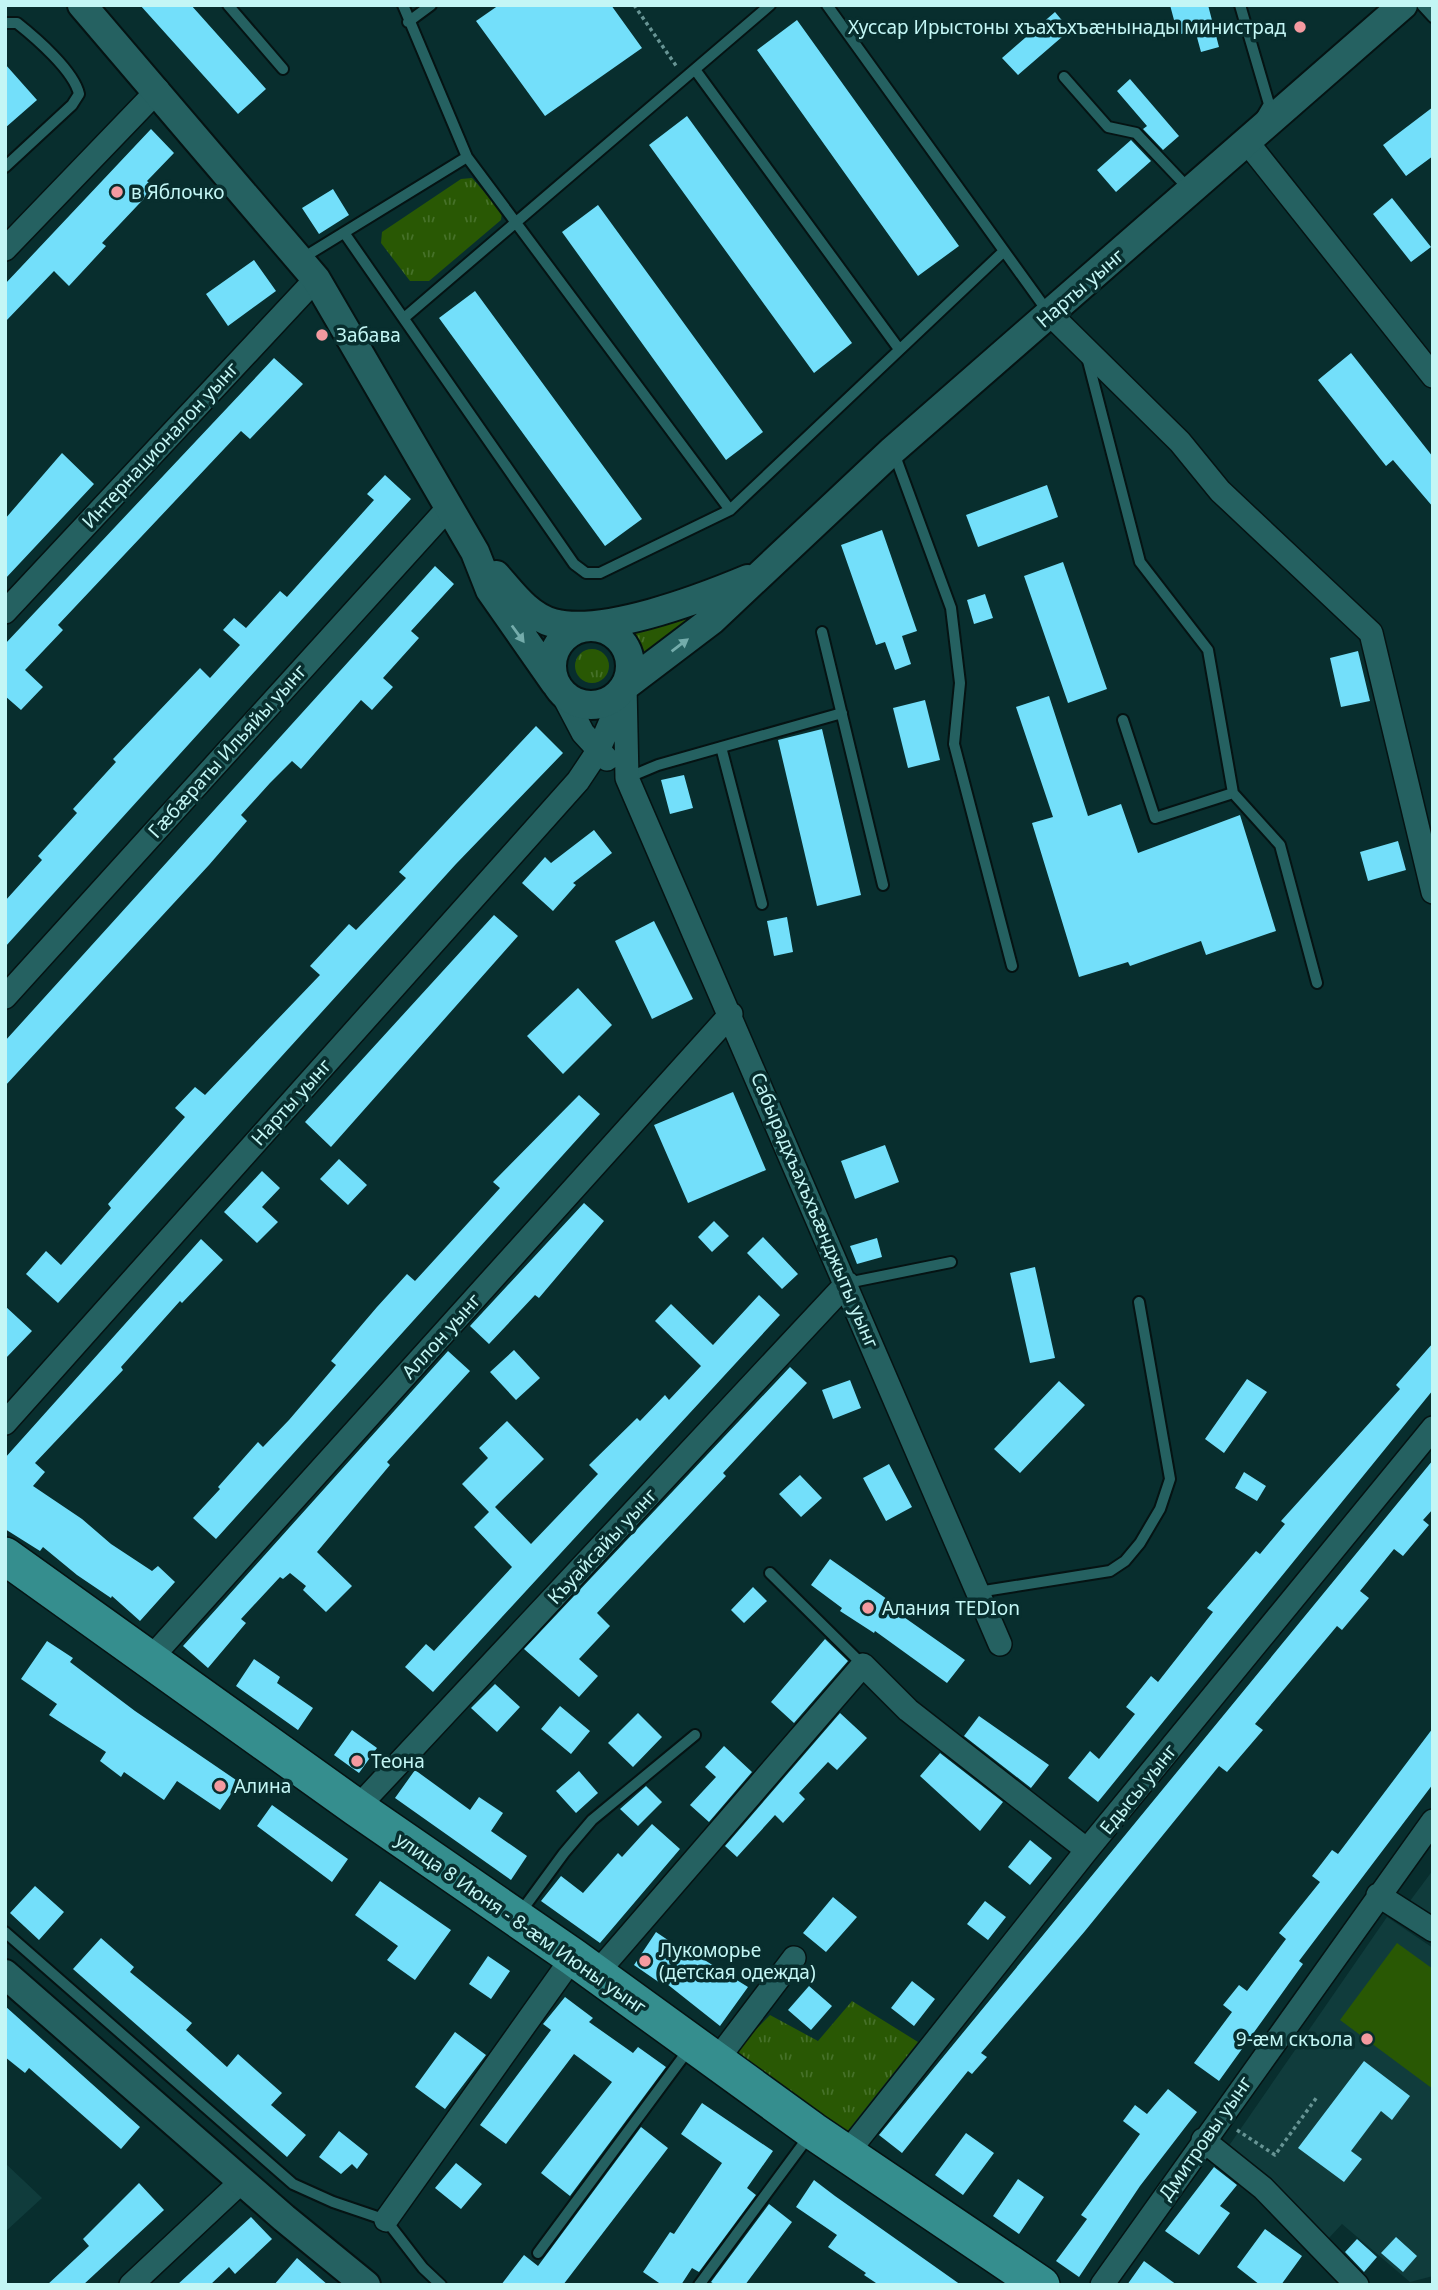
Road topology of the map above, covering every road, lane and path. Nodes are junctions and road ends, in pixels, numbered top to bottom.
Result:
1 (82, 5) edge
2 (228, 5) edge
3 (403, 5) edge
4 (431, 5) edge
5 (634, 5) edge
6 (770, 5) edge
7 (827, 5) edge
8 (1240, 5) edge
9 (1403, 5) edge
10 (1422, 5) edge
11 (1433, 17) edge
12 (408, 22) junction
13 (5, 23) edge
14 (283, 69) dead end
15 (696, 71) junction
16 (1064, 77) dead end
17 (686, 80) junction
18 (158, 90) junction
19 (1247, 142) junction
20 (467, 157) junction
21 (5, 167) edge
22 (1191, 191) junction
23 (516, 223) junction
24 (345, 234) junction
25 (5, 250) edge
26 (1004, 251) junction
27 (308, 269) junction
28 (1049, 314) junction
29 (404, 318) junction
30 (1084, 347) junction
31 (899, 349) junction
32 (1433, 376) edge
33 (893, 450) junction
34 (450, 506) junction
35 (730, 510) junction
36 (475, 552) junction
37 (760, 574) junction
38 (5, 612) edge
39 (596, 626) junction
40 (822, 632) dead end
41 (625, 686) junction
42 (559, 689) junction
43 (842, 713) junction
44 (1124, 720) dead end
45 (591, 742) junction
46 (721, 747) junction
47 (627, 778) junction
48 (1233, 793) junction
49 (883, 885) dead end
50 (1433, 892) edge
51 (762, 904) dead end
52 (1012, 966) dead end
53 (1317, 983) dead end
54 (5, 997) edge
55 (731, 1014) junction
56 (951, 1262) dead end
57 (847, 1283) junction
58 (1139, 1302) dead end
59 (5, 1423) edge
60 (1433, 1428) edge
61 (5, 1556) edge
62 (770, 1573) dead end
63 (978, 1592) junction
64 (1000, 1644) dead end
65 (151, 1658) junction
66 (863, 1665) junction
67 (695, 1735) dead end
68 (357, 1808) junction
69 (1433, 1821) edge
70 (1087, 1850) junction
71 (1378, 1895) junction
72 (516, 1918) junction
73 (1433, 1930) edge
74 (5, 1933) edge
75 (794, 1958) dead end
76 (584, 1965) junction
77 (5, 1974) edge
78 (704, 2053) junction
79 (1317, 2097) dead end
80 (1220, 2118) junction
81 (813, 2131) junction
82 (1203, 2140) junction
83 (846, 2153) junction
84 (242, 2181) junction
85 (386, 2220) junction
86 (538, 2253) dead end
87 (131, 2285) edge
88 (366, 2285) edge
89 (441, 2285) edge
90 (699, 2285) edge
91 (1041, 2285) edge
92 (1102, 2285) edge
93 (1357, 2285) edge

1 - 18 street
2 - 14 lane
3 - 12 lane
4 - 12 lane
5 - 17 path
6 - 15 lane
7 - 26 lane
8 - 19 lane
9 - 19 street, Нарты уынг
10 - 11 lane
12 - 20 lane
13 - 21 lane
15 - 17 lane
15 - 31 lane
16 - 22 lane
17 - 23 lane
18 - 25 street
18 - 27 street
19 - 22 street, Нарты уынг
19 - 32 street
20 - 23 lane
20 - 24 lane
22 - 28 street, Нарты уынг
23 - 29 lane
23 - 35 lane
24 - 27 lane
24 - 29 lane
26 - 28 lane
26 - 31 lane
27 - 34 street
27 - 38 street, Интернационалон уынг
28 - 30 street
28 - 33 street, Нарты уынг
29 - 35 lane
30 - 48 lane
30 - 50 street
31 - 35 lane
33 - 37 street, Нарты уынг
33 - 52 lane
34 - 36 street
34 - 54 street, Гæбæраты Ильяйы уынг
36 - 39 street
36 -> 42 street
37 - 39 street, Нарты уынг
41 -> 37 street, Нарты уынг
39 - 41 street
39 - 42 street, Нарты уынг
40 - 43 lane
41 - 42 street, Нарты уынг
41 - 45 street
41 - 47 street
42 - 45 street
43 - 46 lane
43 - 49 lane
44 - 48 lane
45 - 47 street
45 - 59 street, Нарты уынг
46 - 47 lane
46 - 51 lane
47 - 55 street, Сабырадхъахъхъæнджыты уынг
48 - 53 lane
55 - 57 street, Сабырадхъахъхъæнджыты уынг
55 - 65 street, Аллон уынг
56 - 57 lane
57 - 63 street, Сабырадхъахъхъæнджыты уынг
57 - 68 street, Къуайсайы уынг
58 - 63 lane
60 - 70 street, Едысы уынг
61 - 65 highway, улица 8 Июня - 8-ӕм Июны уынг
62 - 66 lane
63 - 64 street, Сабырадхъахъхъæнджыты уынг
65 - 68 highway, улица 8 Июня - 8-ӕм Июны уынг
66 - 70 street
66 - 76 street
67 - 72 lane
68 - 72 highway, улица 8 Июня - 8-ӕм Июны уынг
69 - 71 street, Дмитровы уынг
70 - 83 street, Едысы уынг
71 - 73 street
71 - 80 street, Дмитровы уынг
72 - 76 highway, улица 8 Июня - 8-ӕм Июны уынг
74 - 85 lane
75 - 78 street
76 - 78 highway, улица 8 Июня - 8-ӕм Июны уынг
76 - 85 street
77 - 84 street
78 - 81 highway, улица 8 Июня - 8-ӕм Июны уынг
78 - 86 lane
79 - 80 path
80 - 82 street, Дмитровы уынг
81 - 83 highway, улица 8 Июня - 8-ӕм Июны уынг
81 - 90 lane
82 - 92 street, Дмитровы уынг
82 - 93 street
83 - 91 highway, улица 8 Июня - 8-ӕм Июны уынг
84 - 87 street
84 - 88 street
85 - 89 lane

